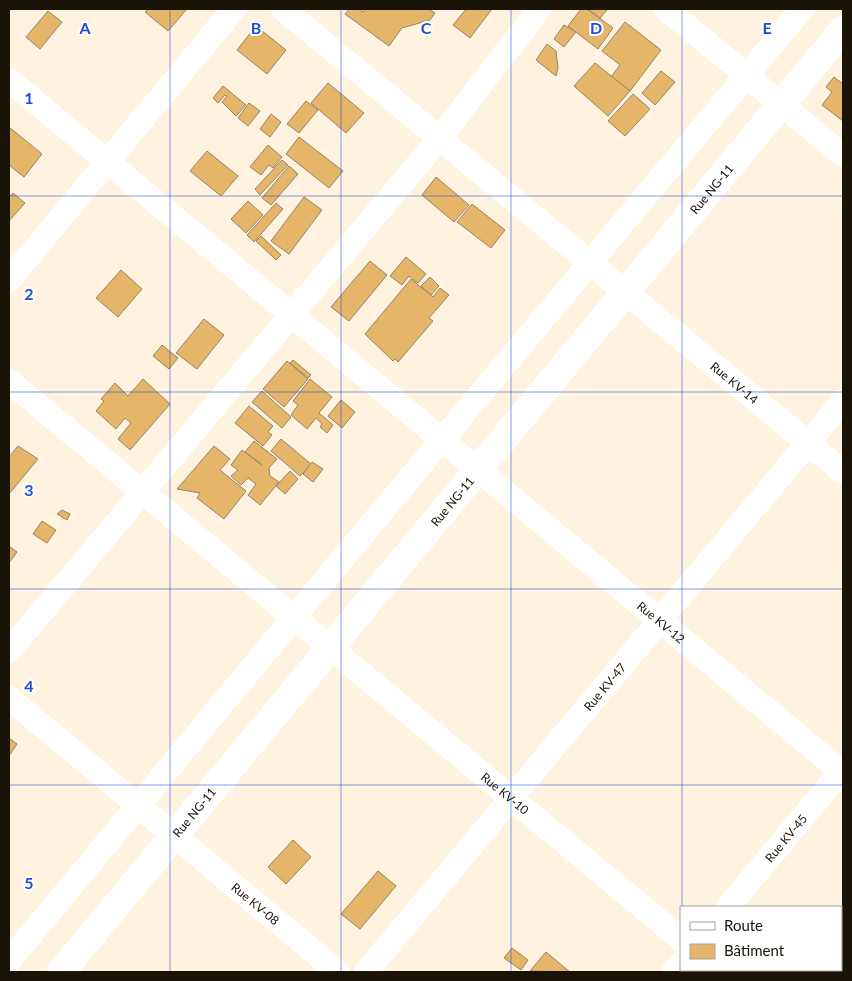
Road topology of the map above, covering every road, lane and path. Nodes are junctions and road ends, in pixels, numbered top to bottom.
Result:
1 (234, 9) edge
2 (283, 9) edge
3 (539, 9) edge
4 (666, 9) edge
5 (802, 9) edge
6 (843, 30) edge
7 (747, 75) junction
8 (9, 80) edge
9 (782, 104) junction
10 (440, 138) junction
11 (843, 155) edge
12 (107, 162) junction
13 (591, 263) junction
14 (9, 280) edge
15 (626, 292) junction
16 (291, 315) junction
17 (9, 380) edge
18 (843, 401) edge
19 (442, 441) junction
20 (808, 443) junction
21 (478, 470) junction
22 (843, 472) edge
23 (143, 492) junction
24 (292, 616) junction
25 (660, 621) junction
26 (330, 648) junction
27 (9, 651) edge
28 (9, 698) edge
29 (843, 771) edge
30 (512, 798) junction
31 (138, 806) junction
32 (174, 836) junction
33 (729, 906) edge
34 (680, 938) edge
35 (9, 961) edge
36 (61, 972) edge
37 (338, 972) edge
38 (366, 972) edge

1 - 12 street
2 - 10 street, Rue KV-14
3 - 10 street
4 - 7 street
5 - 7 street
6 - 9 street, Rue NG-11
7 - 9 street
7 - 13 street
8 - 12 street, Rue KV-12
9 - 11 street
9 - 15 street, Rue NG-11
10 - 13 street, Rue KV-14
10 - 16 street
12 - 14 street
12 - 16 street, Rue KV-12
13 - 15 street, Rue KV-14
13 - 19 street
15 - 20 street, Rue KV-14
15 - 21 street, Rue NG-11
16 - 19 street, Rue KV-12
16 - 23 street
17 - 23 street, Rue KV-10
18 - 20 street, Rue KV-47
19 - 21 street, Rue KV-12
19 - 24 street
20 - 22 street, Rue KV-14
20 - 25 street, Rue KV-47
21 - 25 street, Rue KV-12
21 - 26 street, Rue NG-11
23 - 24 street, Rue KV-10
23 - 27 street
24 - 26 street, Rue KV-10
24 - 31 street
25 - 29 street, Rue KV-12
25 - 30 street, Rue KV-47
26 - 30 street, Rue KV-10
26 - 32 street, Rue NG-11
28 - 31 street, Rue KV-08
29 - 33 street, Rue KV-45
30 - 34 street, Rue KV-10
30 - 38 street, Rue KV-47
31 - 32 street, Rue KV-08
31 - 35 street
32 - 36 street, Rue NG-11
32 - 37 street, Rue KV-08

